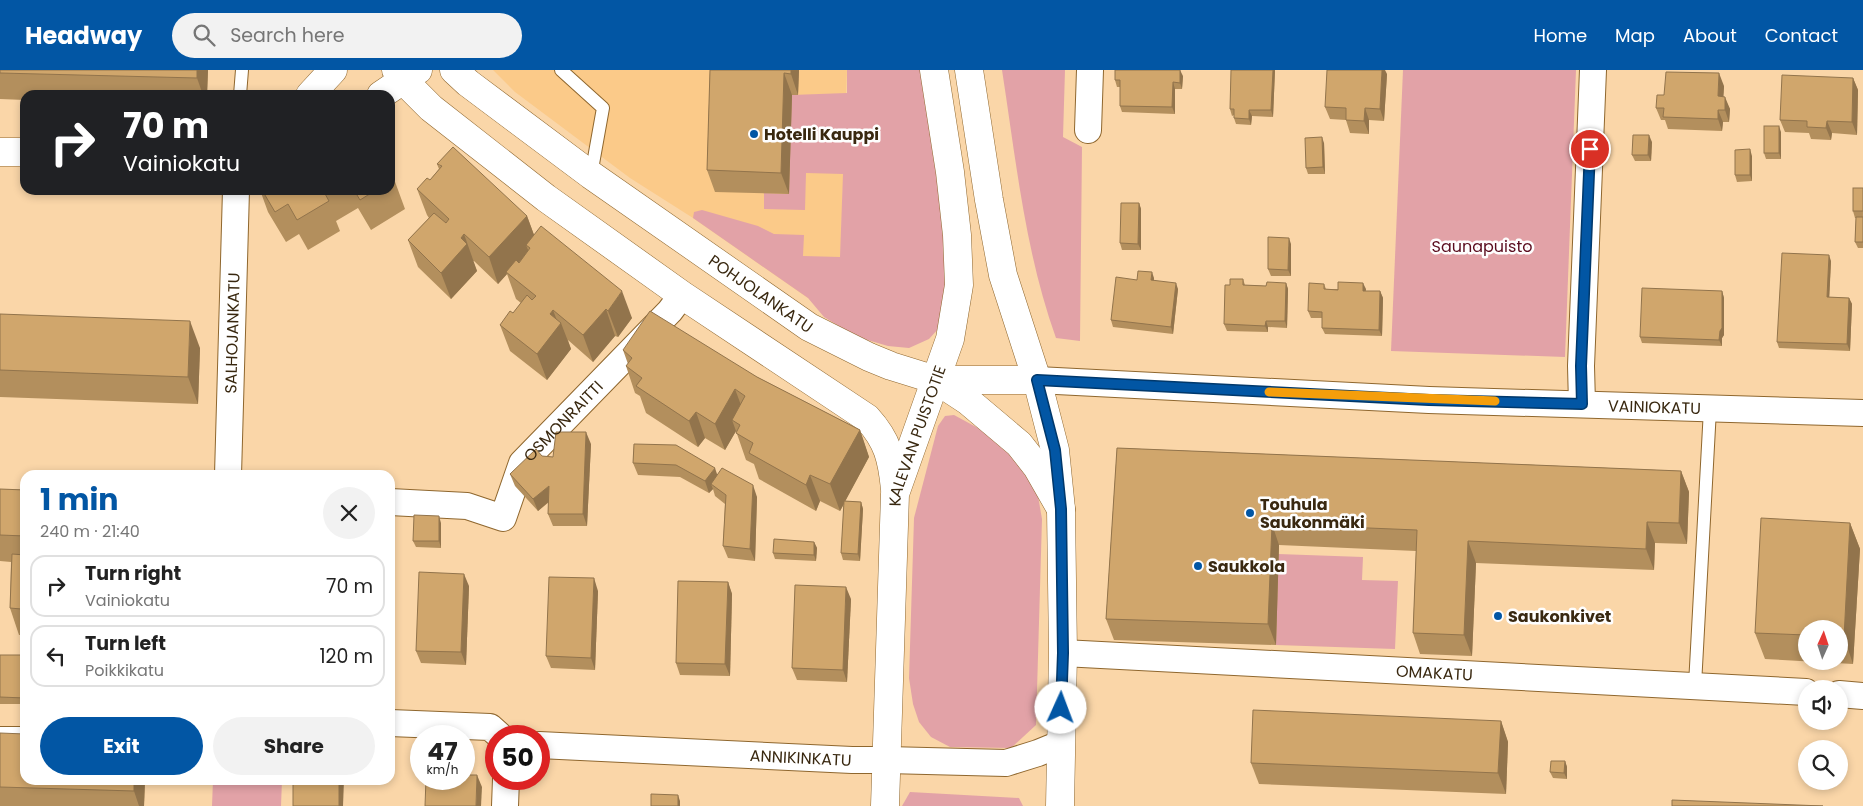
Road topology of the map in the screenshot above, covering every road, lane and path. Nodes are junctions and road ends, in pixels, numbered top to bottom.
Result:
1 (242, 70) edge
2 (333, 70) edge
3 (454, 70) edge
4 (561, 70) edge
5 (934, 70) edge
6 (969, 70) edge
7 (1090, 70) edge
8 (1592, 70) edge
9 (406, 74) edge
10 (240, 90) edge
11 (315, 90) edge
12 (387, 90) edge
13 (1088, 130) dead end
14 (0, 152) edge
15 (20, 152) edge
16 (591, 175) junction
17 (236, 195) edge
18 (682, 295) junction
19 (936, 380) junction
20 (1037, 380) junction
21 (1582, 404) junction
22 (1710, 409) junction
23 (1863, 413) edge
24 (228, 470) edge
25 (895, 494) junction
26 (395, 502) edge
27 (1061, 509) junction
28 (1063, 653) junction
29 (1694, 685) junction
30 (1798, 692) edge
31 (1848, 695) edge
32 (1863, 696) edge
33 (395, 723) edge
34 (485, 727) edge
35 (0, 733) edge
36 (20, 734) edge
37 (1060, 744) junction
38 (550, 746) edge
39 (887, 760) junction
40 (506, 790) edge
41 (505, 806) edge
42 (885, 806) edge
43 (1060, 806) edge

1 - 10 lane
2 - 11 main road
3 - 16 main road, POHJOLANKATU
4 - 16 lane
5 - 19 main road, KALEVAN PUISTOTIE
6 - 20 main road
7 - 13 street
8 - 21 street
9 - 12 main road
9 - 18 main road
14 - 15 main road
16 - 19 main road, POHJOLANKATU
17 - 24 street, SALHOJANKATU
18 - 25 main road
18 - 26 street, OSMONRAITTI
19 - 20 main road, VAINIOKATU
19 - 25 main road, KALEVAN PUISTOTIE
19 - 27 main road, POHJOLANKATU
20 - 21 street, VAINIOKATU
20 - 27 main road
21 - 22 street, VAINIOKATU
22 - 23 street, VAINIOKATU
22 - 29 lane
25 - 39 main road, KALEVAN PUISTOTIE
27 - 28 main road
28 - 29 street, OMAKATU
28 - 37 main road
29 - 30 street, OMAKATU
31 - 32 street
33 - 34 street
35 - 36 lane
37 - 39 street, ANNIKINKATU
37 - 43 main road
38 - 39 street, ANNIKINKATU
39 - 42 main road, KALEVAN PUISTOTIE
40 - 41 street

